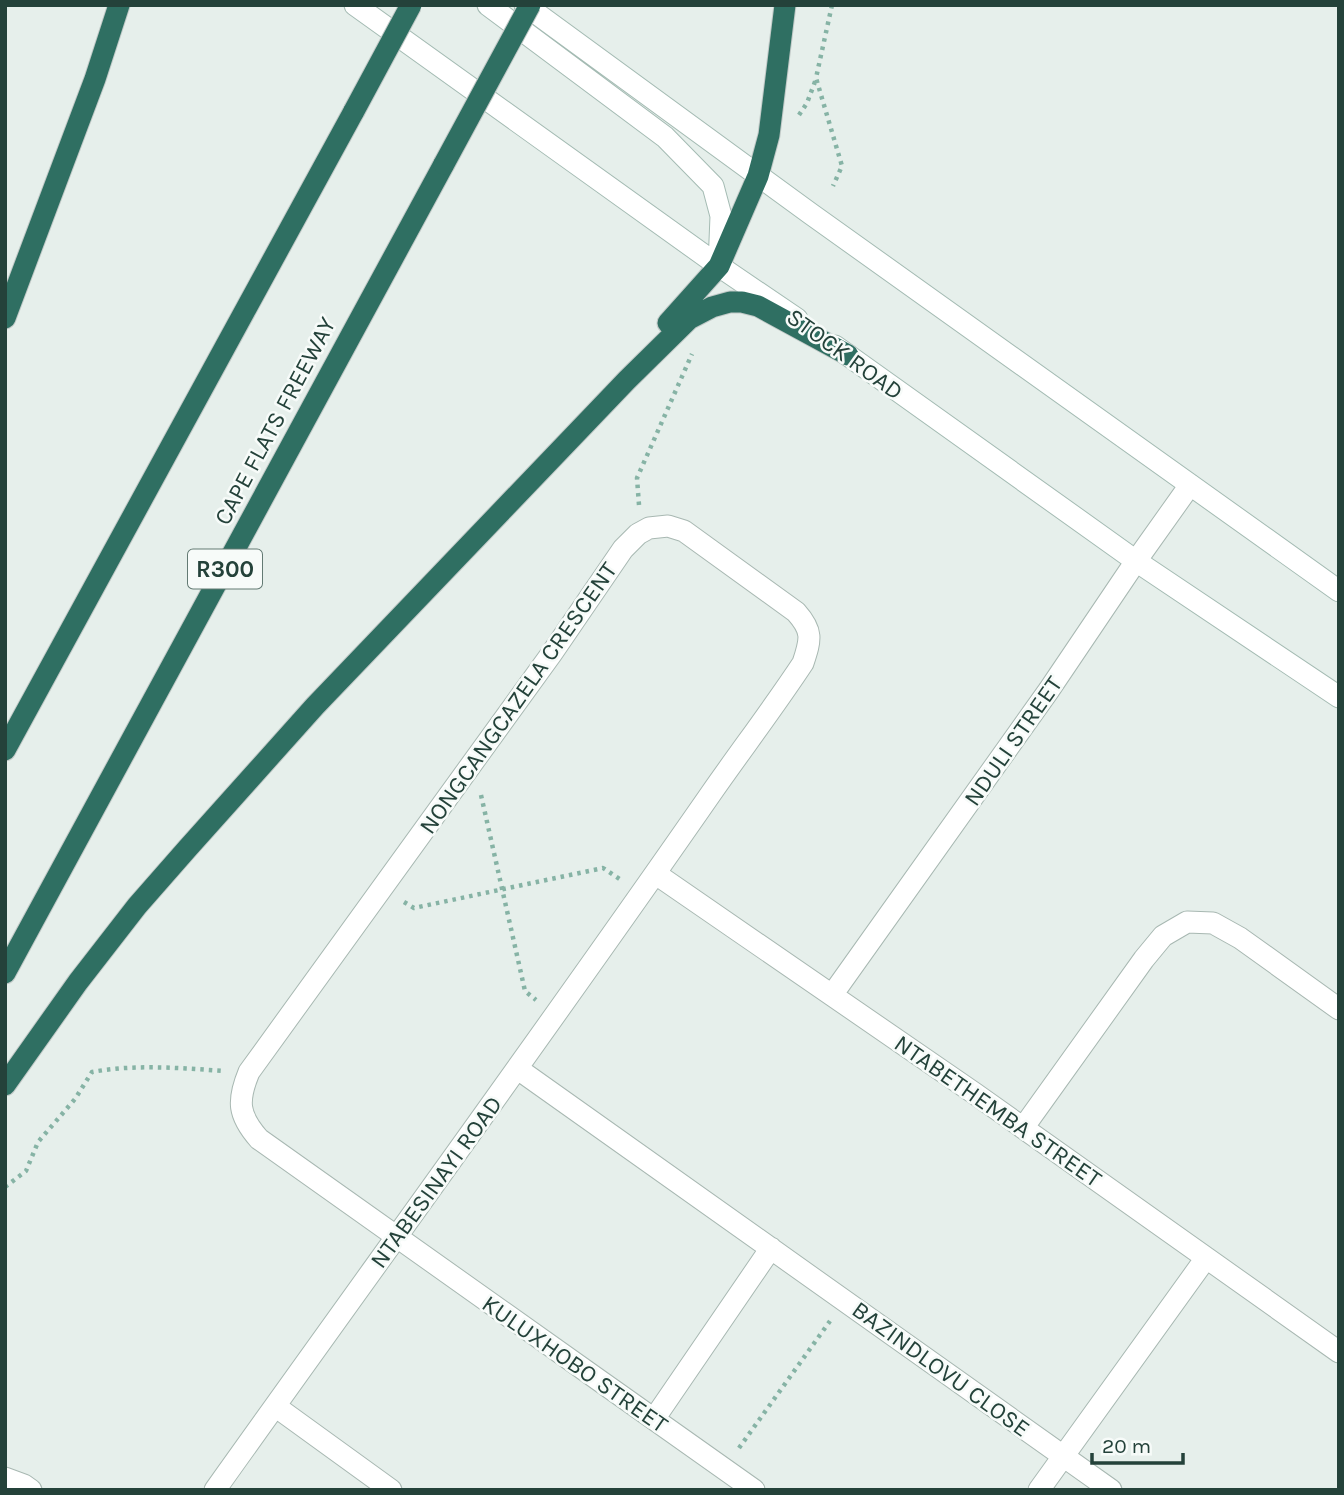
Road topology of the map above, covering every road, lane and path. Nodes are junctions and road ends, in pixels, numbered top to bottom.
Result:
1 (119, 5) edge
2 (355, 5) edge
3 (411, 5) edge
4 (488, 5) edge
5 (527, 5) edge
6 (785, 5) edge
7 (832, 5) edge
8 (816, 78) junction
9 (794, 124) dead end
10 (758, 176) junction
11 (833, 186) dead end
12 (719, 266) junction
13 (5, 318) edge
14 (694, 350) dead end
15 (848, 355) junction
16 (1191, 485) junction
17 (649, 527) junction
18 (1136, 561) junction
19 (1339, 591) edge
20 (1339, 697) edge
21 (315, 706) junction
22 (5, 750) edge
23 (462, 778) junction
24 (656, 874) junction
25 (383, 888) junction
26 (502, 889) junction
27 (642, 894) junction
28 (5, 973) edge
29 (832, 995) junction
30 (1339, 1009) edge
31 (556, 1015) junction
32 (518, 1069) junction
33 (249, 1072) junction
34 (5, 1085) edge
35 (1023, 1128) junction
36 (5, 1187) edge
37 (397, 1237) junction
38 (771, 1248) junction
39 (1206, 1258) junction
40 (845, 1301) junction
41 (1339, 1352) edge
42 (275, 1406) junction
43 (654, 1419) junction
44 (1062, 1456) junction
45 (724, 1469) junction
46 (5, 1478) edge
47 (31, 1490) edge
48 (215, 1490) edge
49 (390, 1490) edge
50 (754, 1490) edge
51 (1039, 1490) edge
52 (1111, 1490) edge

1 - 13 highway
2 - 12 street, STOCK ROAD
3 - 22 highway, bridge
4 - 12 street
5 - 10 street
5 - 28 highway, CAPE FLATS FREEWAY / R300, bridge
6 - 10 highway
7 - 8 path
8 - 9 path
8 - 11 path
10 - 12 highway
10 - 16 street
12 - 15 street, STOCK ROAD
12 - 21 highway
14 - 17 path
15 - 18 street, STOCK ROAD
15 - 21 highway
16 - 18 street, NDULI STREET
16 - 19 street
17 - 23 street, NONGCANGCAZELA CRESCENT
17 - 24 street
18 - 20 street, STOCK ROAD
18 - 29 street, NDULI STREET
21 - 34 highway
23 - 25 street, NONGCANGCAZELA CRESCENT
23 - 26 path
24 - 27 street, NTABESINAYI ROAD
24 - 29 street, NTABETHEMBA STREET
25 - 26 path
25 - 33 street, NONGCANGCAZELA CRESCENT
26 - 27 path
26 - 31 path
27 - 31 street, NTABESINAYI ROAD
29 - 35 street, NTABETHEMBA STREET
30 - 35 street
31 - 32 street, NTABESINAYI ROAD
32 - 37 street, NTABESINAYI ROAD
32 - 38 street, BAZINDLOVU CLOSE
33 - 36 path
33 - 37 street, NONGCANGCAZELA CRESCENT
35 - 39 street, NTABETHEMBA STREET
37 - 42 street, NTABESINAYI ROAD
37 - 43 street, KULUXHOBO STREET
38 - 40 street, BAZINDLOVU CLOSE
38 - 43 street
39 - 41 street, NTABETHEMBA STREET
39 - 44 street
40 - 44 street, BAZINDLOVU CLOSE
40 - 45 path
42 - 48 street, NTABESINAYI ROAD
42 - 49 street
43 - 45 street, KULUXHOBO STREET
44 - 51 street
44 - 52 street, BAZINDLOVU CLOSE
45 - 50 street, KULUXHOBO STREET
46 - 47 street

